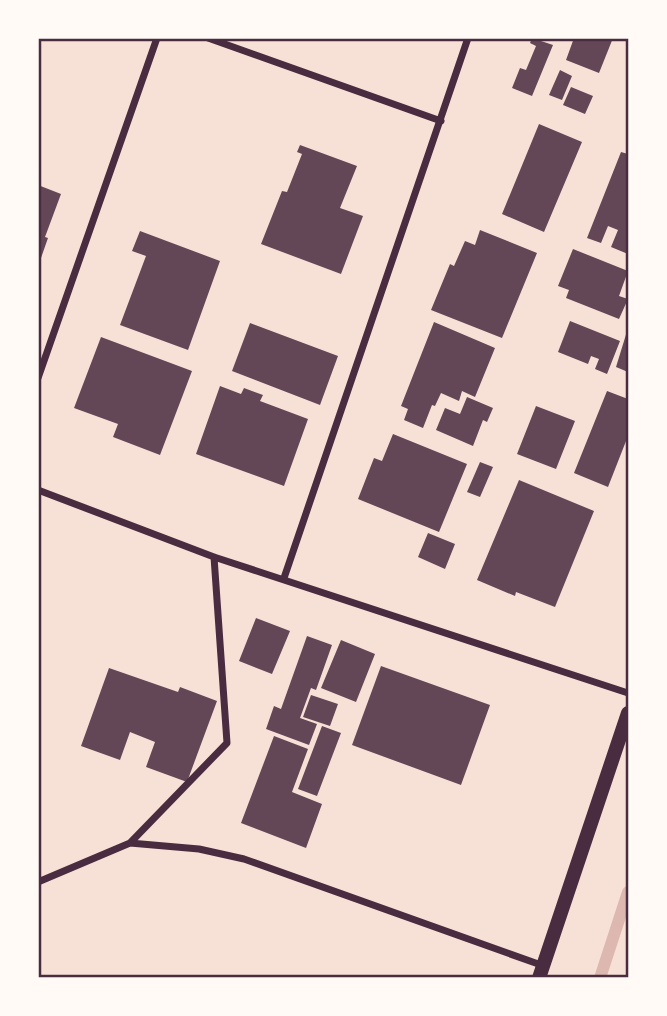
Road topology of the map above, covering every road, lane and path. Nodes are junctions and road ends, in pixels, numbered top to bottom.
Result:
1 (157, 38) edge
2 (208, 38) edge
3 (468, 38) edge
4 (441, 121) junction
5 (38, 378) edge
6 (38, 490) edge
7 (214, 557) junction
8 (284, 578) junction
9 (628, 693) edge
10 (628, 713) edge
11 (130, 843) junction
12 (38, 882) edge
13 (542, 972) edge

1 - 5 street
2 - 4 street
3 - 4 street
4 - 8 street
6 - 7 street
7 - 8 street
7 - 11 street
8 - 9 street
10 - 13 main road
11 - 12 street
11 - 13 street

